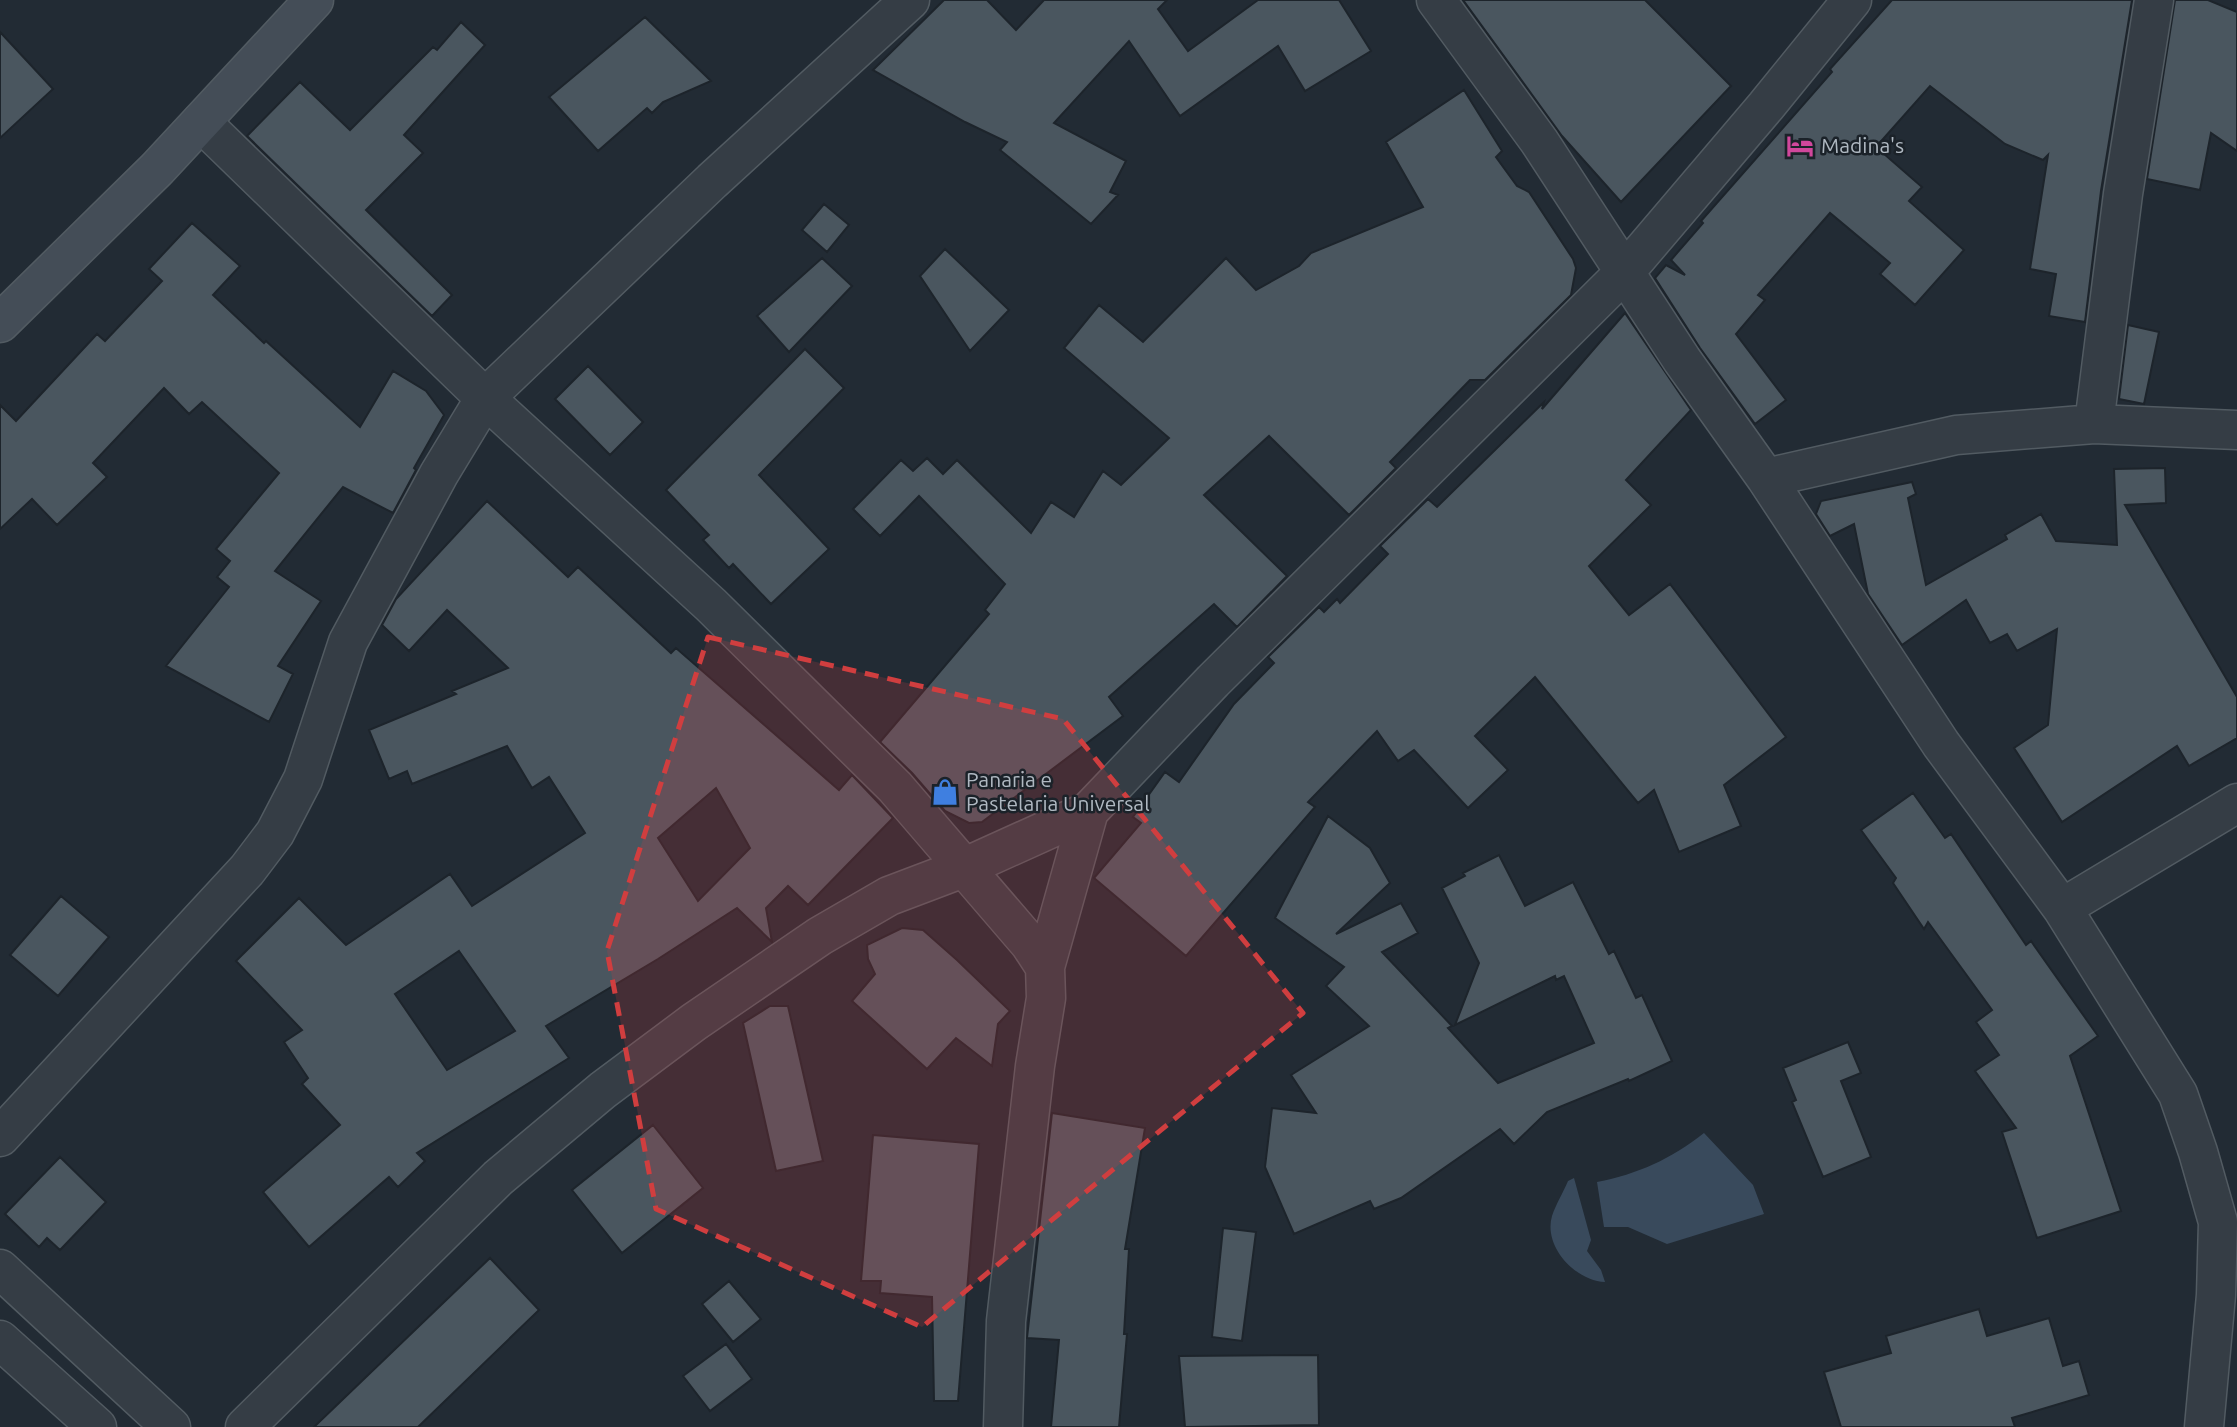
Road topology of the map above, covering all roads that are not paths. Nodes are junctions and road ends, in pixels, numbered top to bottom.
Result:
1 (314, 0) edge
2 (910, 0) edge
3 (1436, 0) edge
4 (1852, 0) edge
5 (2154, 0) edge
6 (201, 122) junction
7 (1624, 273) junction
8 (0, 323) edge
9 (485, 398) junction
10 (2094, 424) junction
11 (2237, 429) edge
12 (1766, 478) junction
13 (2237, 803) edge
14 (1089, 811) junction
15 (963, 868) junction
16 (2062, 908) junction
17 (1045, 967) junction
18 (0, 1138) edge
19 (0, 1269) edge
20 (0, 1340) edge
21 (97, 1427) edge
22 (171, 1427) edge
23 (245, 1427) edge
24 (1003, 1427) edge
25 (2204, 1427) edge

1 - 6 main road
2 - 9 street
3 - 7 street
4 - 7 street
5 - 10 street
6 - 8 main road
6 - 9 street
7 - 12 street
7 - 14 street
9 - 15 street
9 - 18 street
10 - 11 street
10 - 12 street
12 - 16 street
13 - 16 street
14 - 15 street
14 - 17 street
15 - 17 street
15 - 23 street
16 - 25 street
17 - 24 street
19 - 22 street
20 - 21 street

